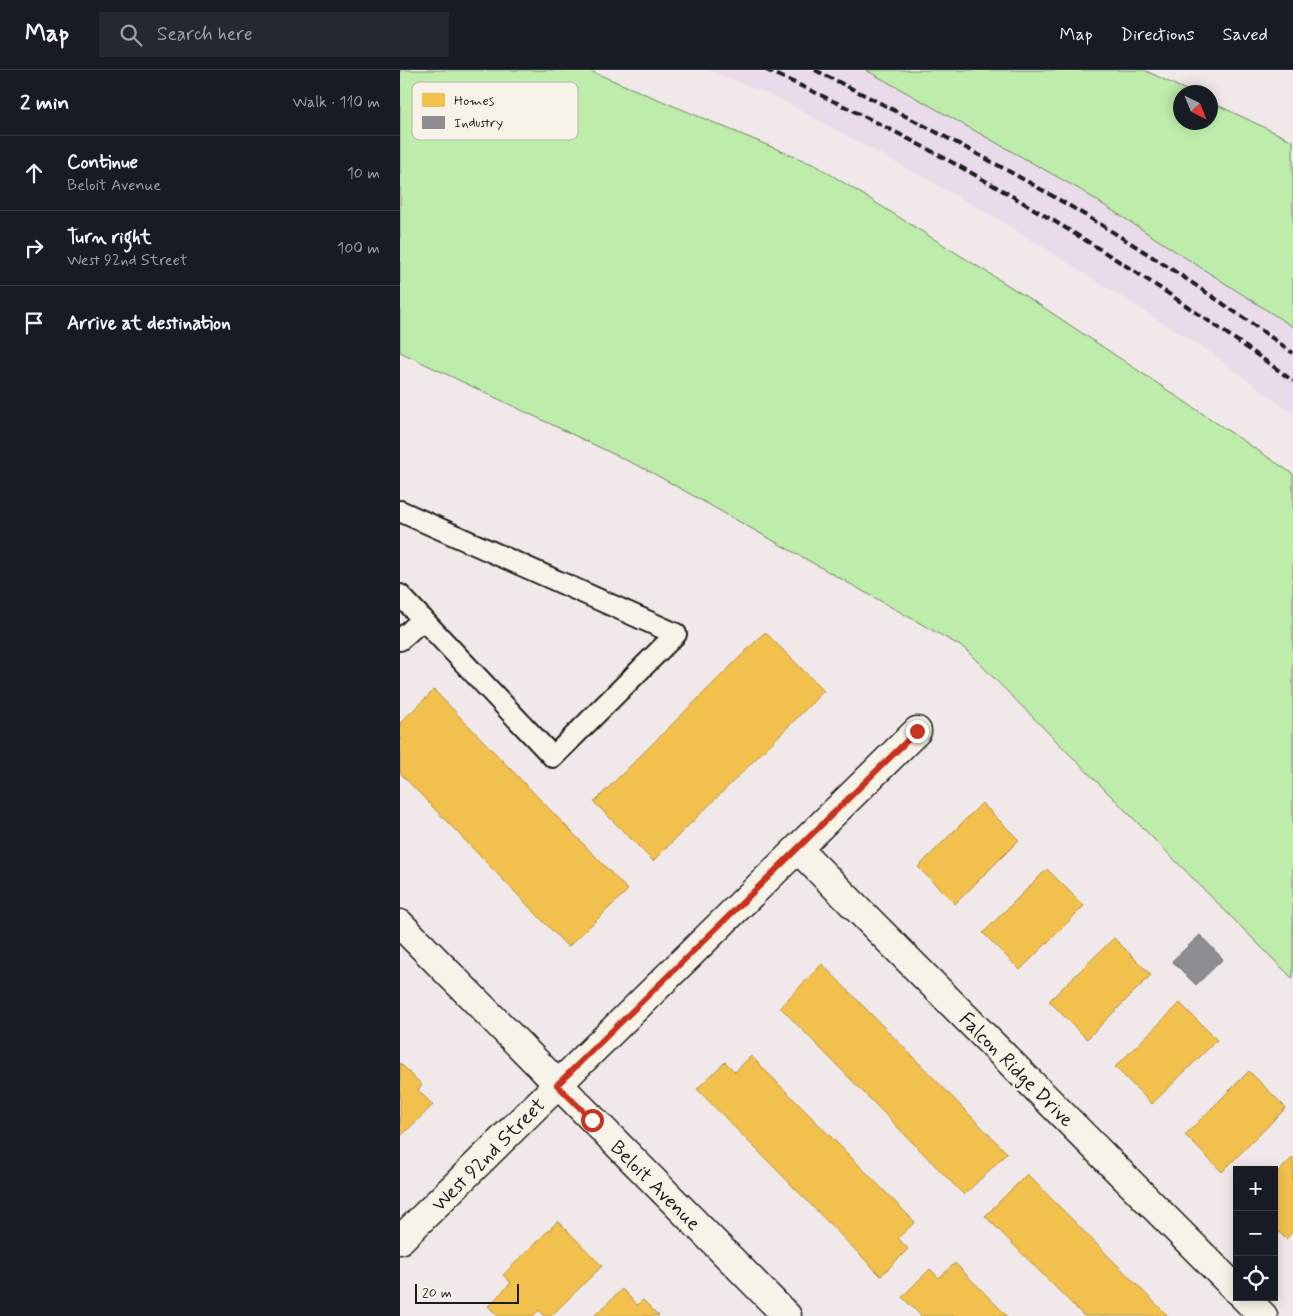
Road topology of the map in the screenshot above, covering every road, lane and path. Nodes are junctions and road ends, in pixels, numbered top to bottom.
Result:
1 (400, 511) edge
2 (400, 595) edge
3 (423, 619) junction
4 (400, 640) edge
5 (917, 731) dead end
6 (798, 849) junction
7 (400, 924) edge
8 (557, 1085) junction
9 (400, 1240) edge
10 (1233, 1286) edge
11 (1248, 1301) edge
12 (787, 1316) edge
13 (1262, 1316) edge

1 - 3 lane
2 - 3 lane
3 - 4 lane
5 - 6 street, West 92nd Street
6 - 8 street, West 92nd Street
6 - 10 street, Falcon Ridge Drive
7 - 8 street, Beloit Avenue
8 - 9 street, West 92nd Street
8 - 12 street, Beloit Avenue
11 - 13 street

